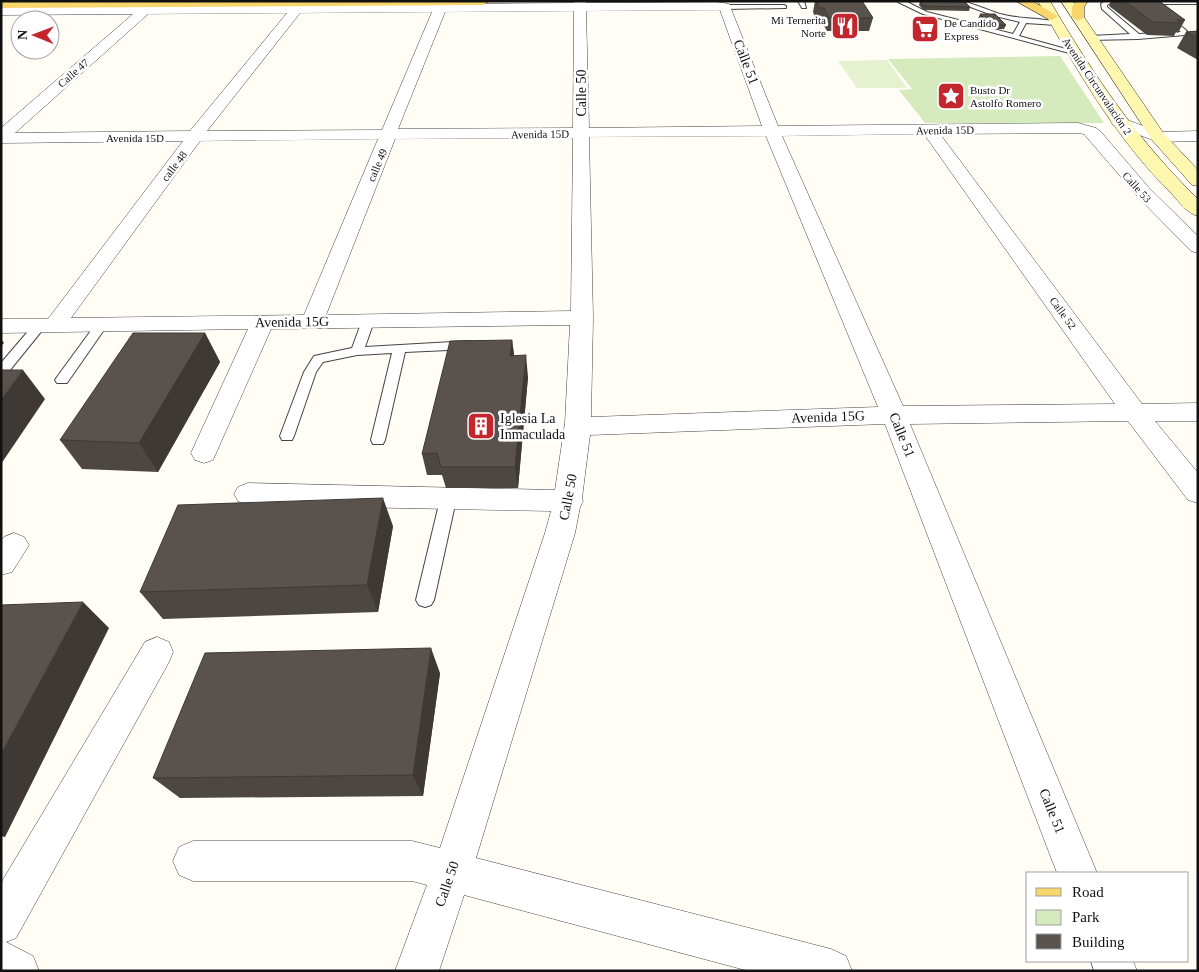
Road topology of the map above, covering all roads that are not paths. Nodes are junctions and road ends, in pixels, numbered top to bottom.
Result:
1 (482, 1) edge
2 (957, 1) edge
3 (1022, 1) edge
4 (1044, 1) edge
5 (1066, 1) edge
6 (1082, 1) edge
7 (1111, 1) edge
8 (1147, 1) edge
9 (901, 2) edge
10 (916, 2) edge
11 (1198, 2) edge
12 (580, 4) edge
13 (721, 6) junction
14 (784, 7) dead end
15 (440, 8) junction
16 (296, 9) junction
17 (2, 10) edge
18 (145, 10) junction
19 (984, 11) junction
20 (976, 14) dead end
21 (967, 16) edge
22 (1078, 17) junction
23 (951, 20) junction
24 (1054, 20) junction
25 (1024, 21) junction
26 (1090, 35) junction
27 (1135, 35) junction
28 (1015, 38) junction
29 (1073, 52) junction
30 (1119, 122) junction
31 (1078, 128) joint
32 (930, 131) junction
33 (773, 132) junction
34 (580, 134) junction
35 (390, 136) junction
36 (1198, 136) edge
37 (195, 137) junction
38 (1158, 137) junction
39 (1, 138) edge
40 (1198, 180) edge
41 (1198, 210) edge
42 (1198, 247) edge
43 (582, 318) junction
44 (368, 321) junction
45 (262, 322) junction
46 (312, 322) junction
47 (102, 324) junction
48 (47, 325) junction
49 (1, 326) edge
50 (487, 344) edge
51 (400, 348) junction
52 (357, 351) junction
53 (1, 372) edge
54 (62, 380) dead end
55 (1198, 412) edge
56 (1135, 413) junction
57 (894, 415) junction
58 (578, 426) junction
59 (287, 436) dead end
60 (378, 440) dead end
61 (204, 453) dead end
62 (1198, 493) edge
63 (248, 494) dead end
64 (448, 500) junction
65 (568, 501) junction
66 (425, 600) dead end
67 (158, 652) dead end
68 (192, 861) dead end
69 (452, 872) junction
70 (1077, 872) edge
71 (1, 923) edge
72 (1, 961) edge
73 (18, 971) edge
74 (417, 971) edge
75 (832, 971) edge

1 - 17 main road
2 - 19 lane
3 - 24 main road
4 - 24 main road, Avenida Circunvalación 2
5 - 22 main road, Avenida Circunvalación 2
6 - 22 main road
7 - 27 lane
8 - 11 lane
8 - 27 lane
9 - 10 lane
9 - 23 lane
12 - 13 street
12 - 15 street
12 - 34 street, Calle 50
13 - 14 lane
13 - 33 street, Calle 51
15 - 16 street
15 - 35 street, calle 49
16 - 18 street
16 - 37 street, calle 48
17 - 18 street
18 - 39 street, Calle 47
19 - 20 lane
19 - 25 lane
21 - 23 lane
22 - 26 main road, Avenida Circunvalación 2
23 - 28 lane
24 - 25 lane
24 - 29 main road, Avenida Circunvalación 2
25 - 28 lane
26 - 27 lane
26 - 38 main road, Avenida Circunvalación 2
28 - 29 lane
29 - 30 main road, Avenida Circunvalación 2
30 - 38 street
30 - 41 main road, Avenida Circunvalación 2
31 - 32 street, Avenida 15D
31 - 42 street, Calle 53
32 - 33 street, Avenida 15D
32 - 56 street, Calle 52
33 - 34 street, Avenida 15D
33 - 57 street, Calle 51
34 - 35 street, Avenida 15D
34 - 43 street, Calle 50
35 - 37 street, Avenida 15D
35 - 46 street, calle 49
36 - 38 street
37 - 39 street, Avenida 15D
37 - 48 street, calle 48
38 - 40 main road, Avenida Circunvalación 2
43 - 44 street, Avenida 15G
43 - 58 street, Calle 50
44 - 46 street, Avenida 15G
44 - 52 lane
45 - 46 street, Avenida 15G
45 - 47 street, Avenida 15G
45 - 61 street
47 - 48 street, Avenida 15G
47 - 54 lane
48 - 49 street, Avenida 15G
48 - 53 lane
50 - 51 lane
51 - 52 lane
51 - 60 lane
52 - 59 lane
55 - 56 street, Avenida 15G
56 - 57 street, Avenida 15G
56 - 62 street, Calle 52
57 - 58 street, Avenida 15G
57 - 70 street, Calle 51
58 - 65 street, Calle 50
63 - 64 street
64 - 65 street
64 - 66 lane
65 - 69 street, Calle 50
67 - 71 street
68 - 69 street
69 - 74 street, Calle 50
69 - 75 street
72 - 73 street

